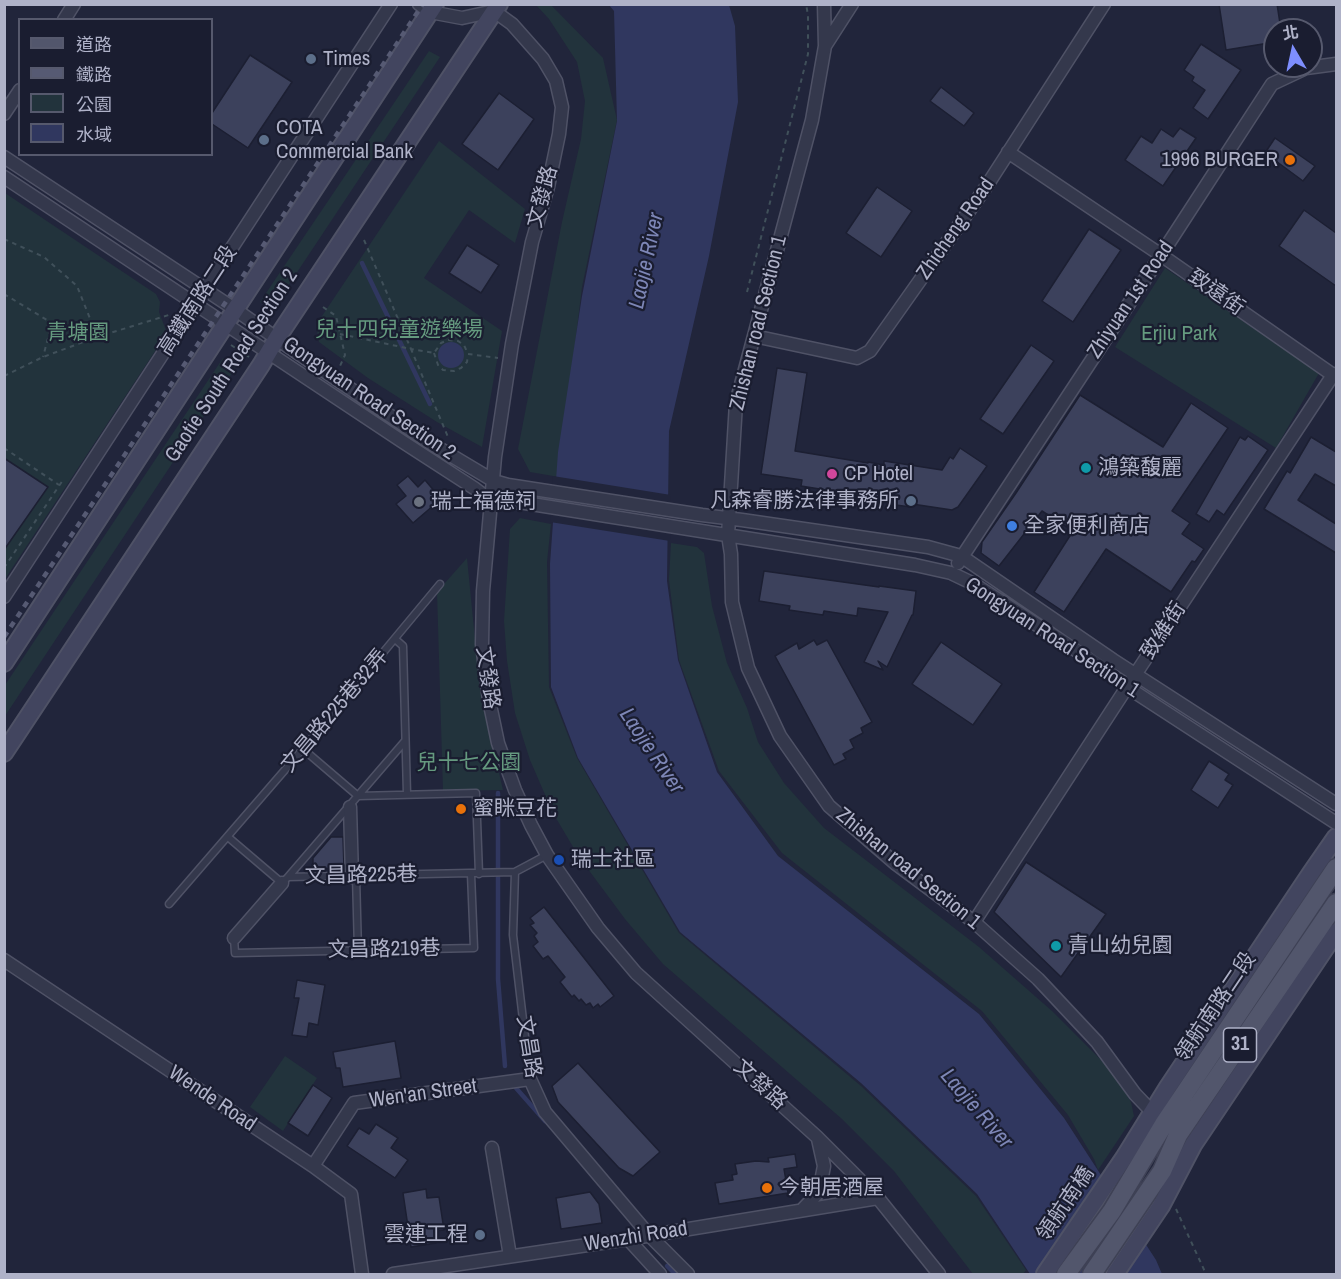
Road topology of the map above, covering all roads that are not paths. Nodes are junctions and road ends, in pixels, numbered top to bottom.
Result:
1 (74, 4) edge
2 (391, 4) edge
3 (824, 4) edge
4 (852, 4) edge
5 (1104, 4) edge
6 (428, 7) edge
7 (497, 8) edge
8 (65, 18) edge
9 (825, 46) junction
10 (1336, 64) edge
11 (18, 93) edge
12 (4, 114) edge
13 (1008, 152) junction
14 (4, 157) edge
15 (4, 177) edge
16 (1161, 255) junction
17 (205, 289) junction
18 (196, 303) junction
19 (231, 317) junction
20 (754, 336) junction
21 (273, 345) junction
22 (1335, 375) edge
23 (494, 481) junction
24 (491, 501) junction
25 (729, 518) junction
26 (728, 535) junction
27 (961, 556) junction
28 (951, 573) junction
29 (440, 585) dead end
30 (4, 597) edge
31 (395, 639) junction
32 (4, 663) edge
33 (1136, 674) junction
34 (1127, 687) junction
35 (405, 741) junction
36 (303, 749) junction
37 (4, 753) edge
38 (407, 794) junction
39 (358, 796) junction
40 (1336, 804) edge
41 (350, 807) junction
42 (1336, 824) edge
43 (228, 837) junction
44 (1336, 837) edge
45 (547, 855) junction
46 (1336, 868) edge
47 (515, 872) junction
48 (471, 874) junction
49 (479, 874) junction
50 (354, 877) junction
51 (285, 880) junction
52 (1336, 903) edge
53 (169, 904) dead end
54 (974, 922) junction
55 (1336, 932) edge
56 (234, 938) joint
57 (358, 951) junction
58 (4, 960) edge
59 (530, 1079) junction
60 (1172, 1129) junction
61 (817, 1137) junction
62 (492, 1148) dead end
63 (313, 1166) junction
64 (1136, 1173) joint
65 (878, 1198) junction
66 (802, 1210) junction
67 (649, 1235) junction
68 (628, 1239) junction
69 (510, 1256) junction
70 (362, 1275) edge
71 (393, 1275) edge
72 (660, 1275) edge
73 (688, 1275) edge
74 (939, 1275) edge
75 (1045, 1275) edge
76 (1066, 1275) edge
77 (1092, 1275) edge
78 (1115, 1275) edge

1 - 8 street
2 - 17 street, 高鐵南路二段
3 - 9 street, Zhishan road Section 1
4 - 9 street
5 - 13 street, Zhicheng Road
6 - 7 street
6 - 19 street, Gaotie South Road Section 2
7 - 21 street, Gaotie South Road Section 2
7 - 23 street, 文發路
9 - 20 street, Zhishan road Section 1
10 - 16 street, Zhiyuan 1st Road
11 - 12 street
13 - 16 street, 致遠街
13 - 20 street, Zhicheng Road
14 - 17 street, Gongyuan Road Section 2
15 - 18 street, Gongyuan Road Section 2
16 - 22 street, 致遠街
16 - 27 street, Zhiyuan 1st Road
17 - 18 street, 高鐵南路二段
17 - 19 street, Gongyuan Road Section 2
18 - 19 street, Gongyuan Road Section 2
18 - 30 street, 高鐵南路二段
19 - 21 street, Gongyuan Road Section 2
19 - 32 street, Gaotie South Road Section 2
20 - 25 street, Zhishan road Section 1
21 - 23 street, Gongyuan Road Section 2
21 - 24 street, Gongyuan Road Section 2
21 - 37 street, Gaotie South Road Section 2
22 - 33 street, 致維街
23 - 24 street, 文發路
23 - 25 street, Gongyuan Road Section 1
24 - 26 street, Gongyuan Road Section 1
24 - 45 street, 文發路
25 - 26 street, Zhishan road Section 1
25 - 27 street, Gongyuan Road Section 1
26 - 28 street, Gongyuan Road Section 1
26 - 54 street, Zhishan road Section 1
27 - 28 street, Zhiyuan 1st Road
27 - 33 street, Gongyuan Road Section 1
28 - 34 street, Gongyuan Road Section 1
29 - 31 lane, 文昌路225巷32弄
31 - 35 lane
31 - 36 lane, 文昌路225巷32弄
33 - 34 street, 致維街
33 - 40 street, Gongyuan Road Section 1
34 - 42 street, Gongyuan Road Section 1
34 - 54 street, 致維街
35 - 38 lane
35 - 39 lane
36 - 39 lane
36 - 43 lane, 文昌路225巷32弄
38 - 39 lane
38 - 49 lane
39 - 41 lane
41 - 50 street
41 - 51 lane
43 - 51 lane, 文昌路225巷
43 - 53 lane, 文昌路225巷32弄
44 - 60 street, 31
45 - 47 lane
45 - 61 street, 文發路
46 - 60 main road, 領航南路二段 / 31
47 - 49 lane, 文昌路225巷
47 - 59 lane, 文昌路
48 - 49 lane, 文昌路225巷
48 - 50 lane, 文昌路225巷
48 - 57 lane, 文昌路219巷
50 - 51 lane, 文昌路225巷
50 - 57 lane
51 - 56 street
52 - 60 main road, 領航南路二段 / 31
54 - 60 street, Zhishan road Section 1
55 - 60 street, 領航南路二段 / 31
56 - 57 lane, 文昌路219巷
58 - 63 street, Wende Road
59 - 63 street, Wen'an Street
59 - 67 street, 文昌路
60 - 64 main road, 領航南路二段 / 31
60 - 75 street, 領航南橋 / 31
60 - 77 main road, 領航南路二段 / 31
60 - 78 street, 領航南路二段 / 31
61 - 65 street, 文發路
61 - 66 street
62 - 69 street
63 - 70 street, Wende Road
64 - 76 main road, 領航南橋 / 31
65 - 66 street, Wenzhi Road
65 - 74 street, 文發路
66 - 67 street, Wenzhi Road
67 - 68 street, Wenzhi Road
67 - 73 street, 文昌路
68 - 69 street, Wenzhi Road
68 - 72 street
69 - 71 street, Wenzhi Road

